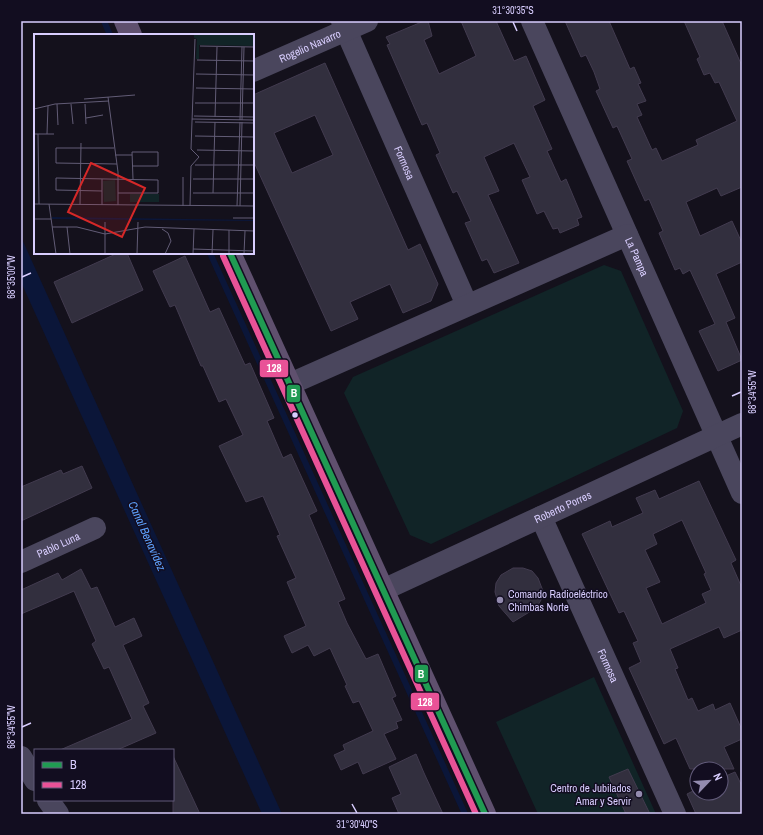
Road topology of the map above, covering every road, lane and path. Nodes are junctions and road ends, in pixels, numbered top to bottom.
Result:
1 (125, 21) edge
2 (367, 21) edge
3 (532, 21) edge
4 (344, 26) edge
5 (131, 34) edge
6 (254, 71) edge
7 (627, 235) junction
8 (230, 254) edge
9 (467, 305) junction
10 (290, 384) junction
11 (742, 424) edge
12 (717, 436) junction
13 (742, 493) edge
14 (541, 517) junction
15 (95, 528) dead end
16 (21, 562) edge
17 (383, 590) junction
18 (21, 757) edge
19 (34, 778) edge
20 (49, 801) edge
21 (58, 814) edge
22 (485, 814) edge
23 (675, 814) edge

1 - 5 main road
2 - 4 street, Rogelio Navarro
3 - 7 street, La Pampa
4 - 6 street, Rogelio Navarro
4 - 9 street, Formosa
7 - 9 street
7 - 12 street, La Pampa
8 - 10 main road
9 - 10 street
10 - 17 main road
11 - 12 street, Roberto Porres
12 - 13 street, La Pampa
12 - 14 street, Roberto Porres
14 - 17 street, Roberto Porres
14 - 23 street, Formosa
15 - 16 street, Pablo Luna
17 - 22 main road
18 - 19 street
20 - 21 street

